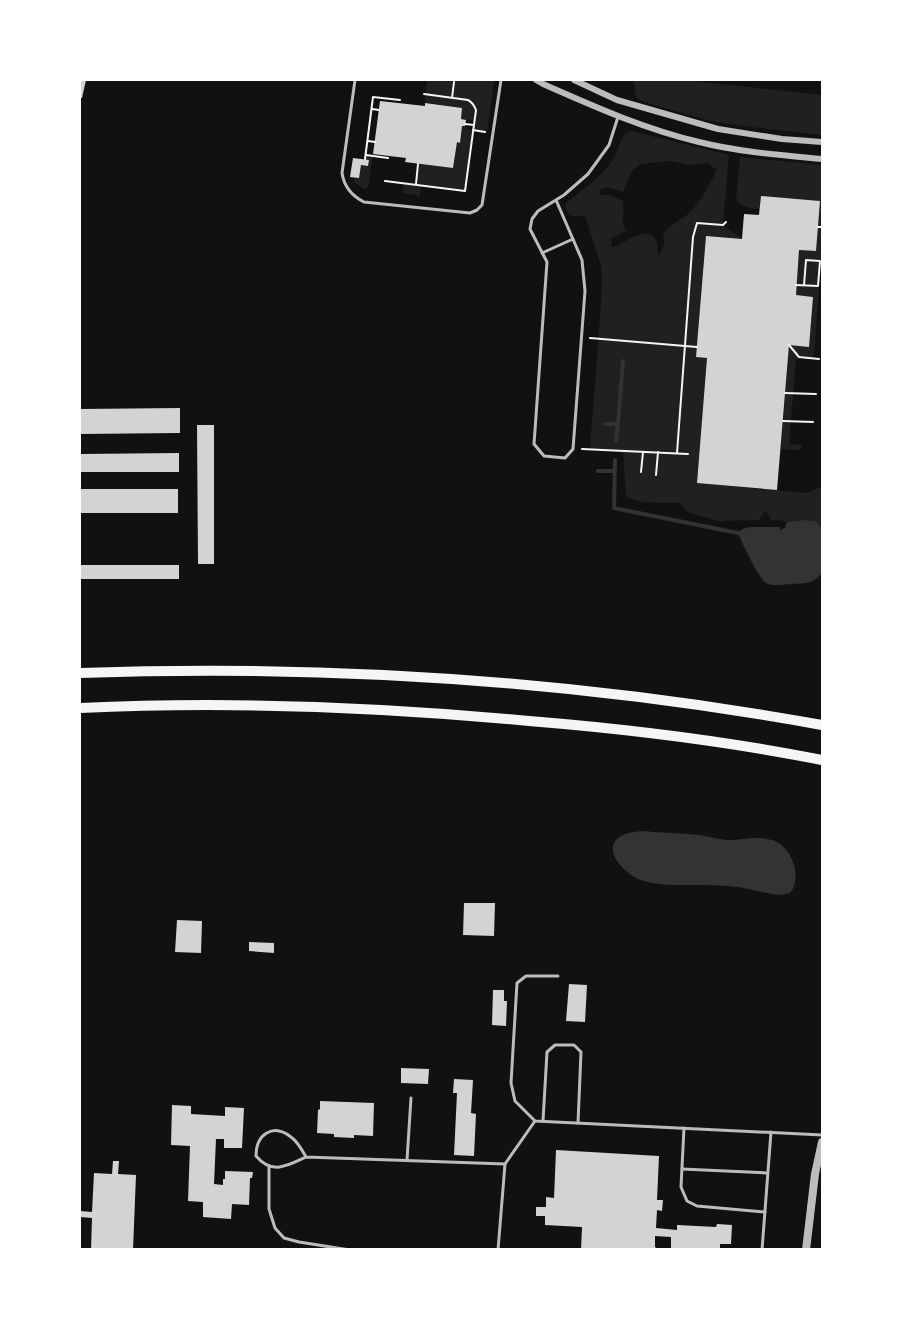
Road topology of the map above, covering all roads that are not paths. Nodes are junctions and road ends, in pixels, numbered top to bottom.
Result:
1 (355, 80) edge
2 (501, 80) edge
3 (536, 80) edge
4 (574, 80) edge
5 (621, 101) junction
6 (618, 117) junction
7 (822, 142) edge
8 (822, 159) edge
9 (556, 200) junction
10 (573, 239) junction
11 (542, 253) junction
12 (80, 673) edge
13 (80, 708) edge
14 (822, 725) edge
15 (822, 760) edge
16 (558, 976) dead end
17 (411, 1098) dead end
18 (535, 1121) junction
19 (543, 1121) junction
20 (578, 1123) junction
21 (684, 1128) junction
22 (771, 1132) junction
23 (822, 1135) edge
24 (822, 1142) edge
25 (306, 1157) junction
26 (407, 1160) junction
27 (505, 1164) junction
28 (269, 1167) junction
29 (682, 1169) junction
30 (768, 1173) junction
31 (765, 1212) junction
32 (350, 1250) edge
33 (498, 1250) edge
34 (762, 1250) edge
35 (806, 1250) edge

1 - 2 lane
3 - 6 street
4 - 5 street
5 - 6 street
5 - 7 street
6 - 8 street
6 - 9 lane
9 - 10 lane
9 - 11 lane
10 - 11 lane
10 - 11 lane
12 - 14 highway
13 - 15 highway
16 - 18 lane
17 - 26 lane
18 - 19 lane
18 - 27 lane
19 - 20 lane
19 - 20 lane
20 - 21 lane
21 - 22 lane
21 - 29 lane
22 - 23 lane
22 - 30 lane
24 - 35 street
25 - 26 lane
25 - 28 lane
25 - 28 lane
26 - 27 lane
27 - 33 lane
28 - 32 lane
29 - 30 lane
29 - 31 lane
30 - 31 lane
31 - 34 lane

